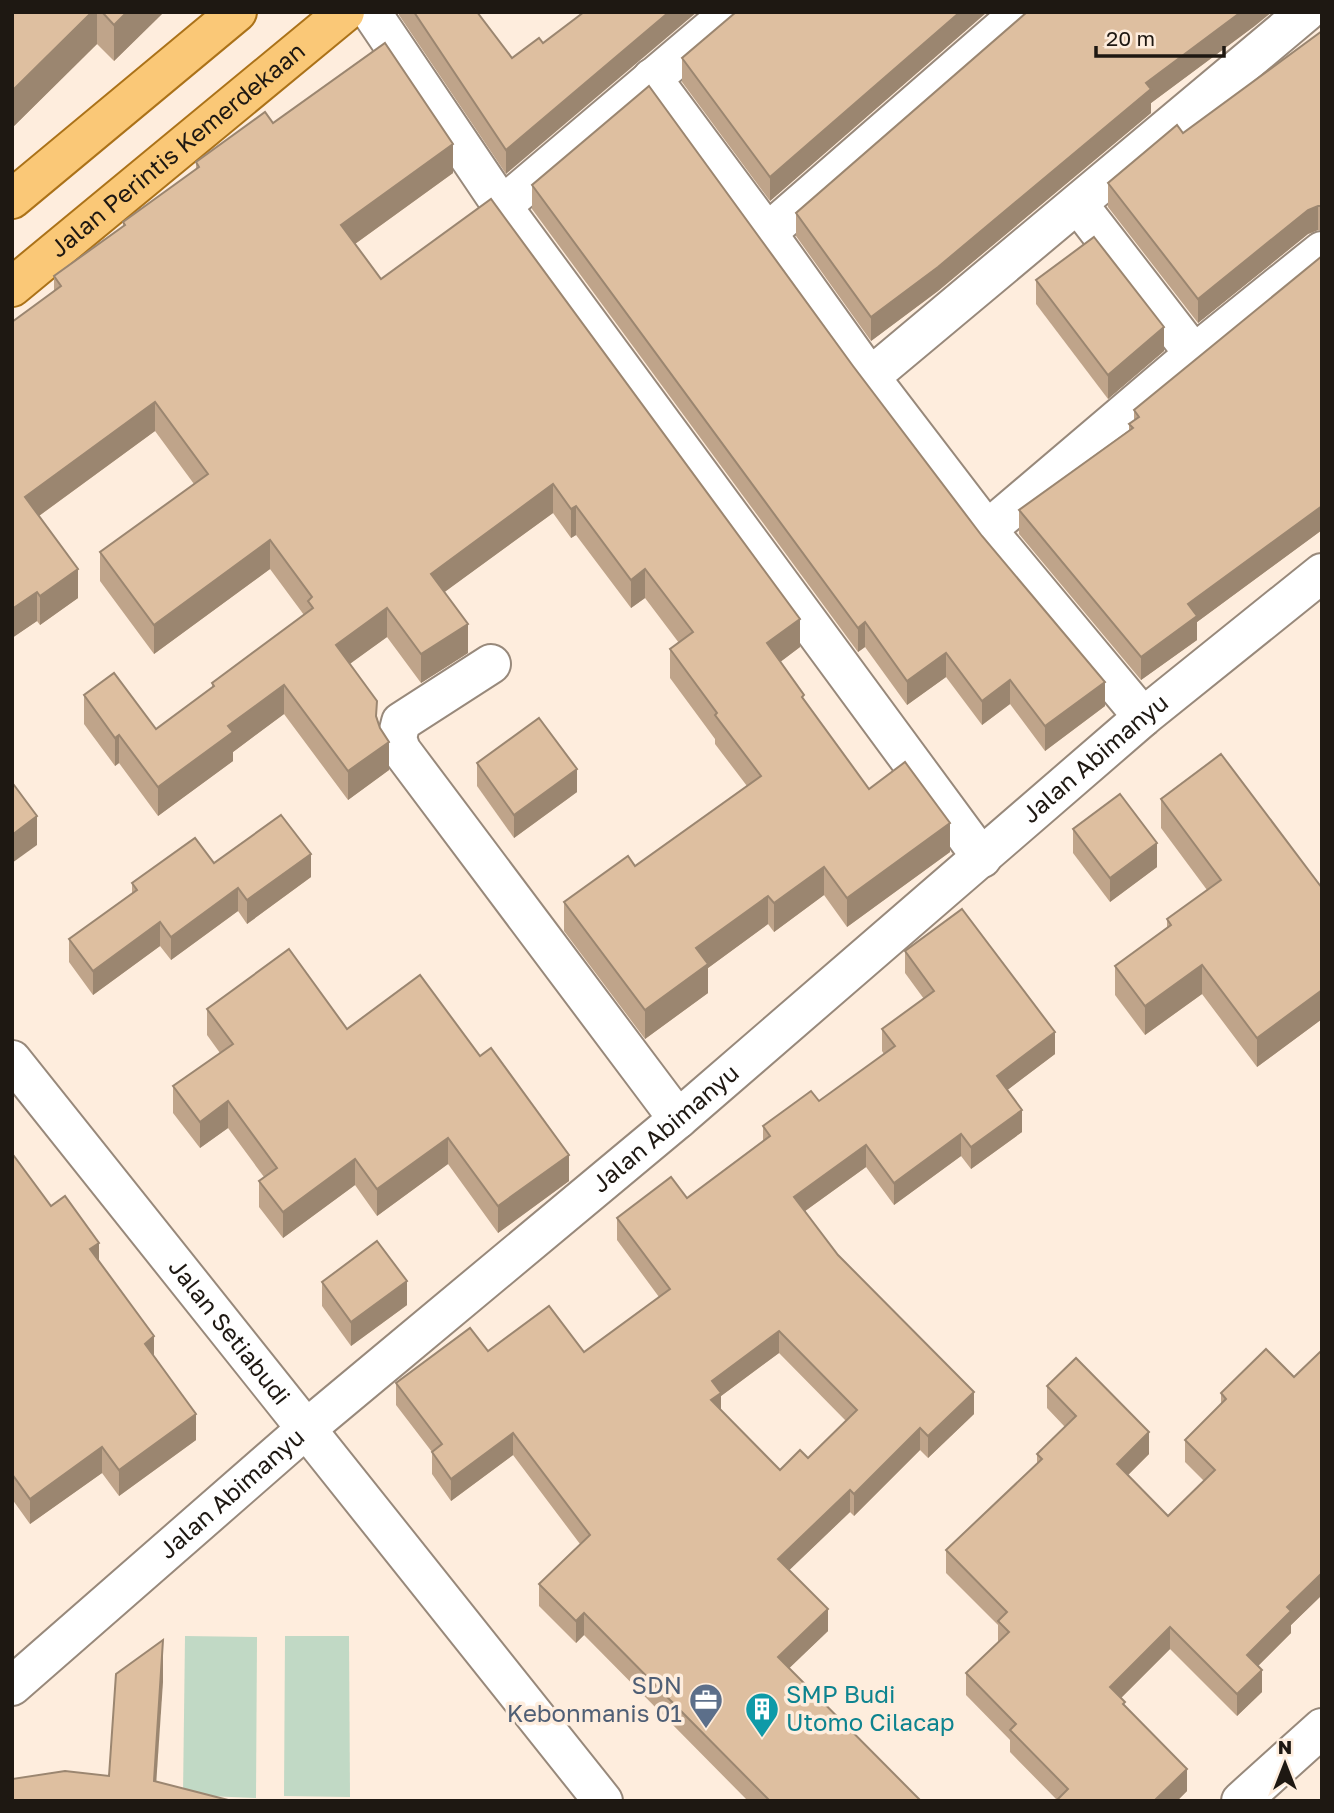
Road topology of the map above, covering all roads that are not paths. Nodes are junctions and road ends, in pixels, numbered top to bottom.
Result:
1 (237, 12) edge
2 (345, 12) edge
3 (371, 12) edge
4 (731, 12) edge
5 (1021, 12) edge
6 (1306, 12) edge
7 (652, 78) junction
8 (12, 198) edge
9 (1078, 204) junction
10 (502, 206) junction
11 (767, 233) junction
12 (1322, 251) edge
13 (12, 287) edge
14 (1194, 354) junction
15 (870, 377) junction
16 (987, 530) junction
17 (1322, 573) edge
18 (491, 664) dead end
19 (1143, 717) junction
20 (982, 858) junction
21 (12, 1060) edge
22 (678, 1119) junction
23 (306, 1429) junction
24 (12, 1686) edge
25 (1322, 1728) edge
26 (603, 1801) edge
27 (1241, 1801) edge

1 - 8 main road
2 - 13 main road, Jalan Perintis Kemerdekaan
3 - 10 street
4 - 7 street
5 - 11 street
6 - 9 street
7 - 10 street
7 - 11 street
9 - 14 street
9 - 15 street
10 - 20 street
11 - 15 street
12 - 14 street
14 - 16 street
15 - 16 street
16 - 19 street
17 - 19 street, Jalan Abimanyu
18 - 22 street
19 - 20 street, Jalan Abimanyu
20 - 22 street, Jalan Abimanyu
21 - 23 street, Jalan Setiabudi
22 - 23 street, Jalan Abimanyu
23 - 24 street, Jalan Abimanyu
23 - 26 street, Jalan Setiabudi
25 - 27 street

